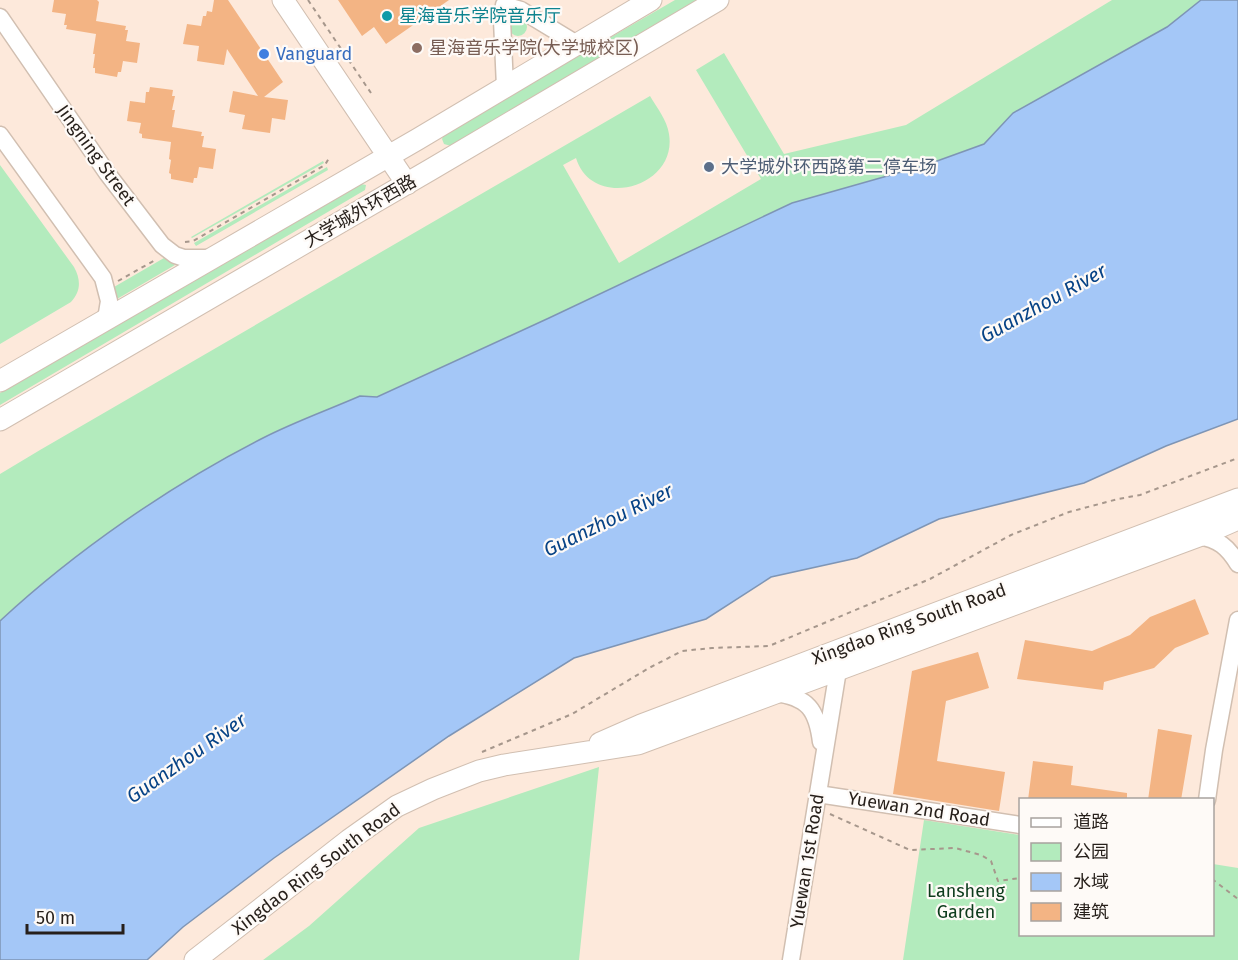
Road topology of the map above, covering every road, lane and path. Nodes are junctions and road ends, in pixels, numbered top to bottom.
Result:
1 (282, 0) edge
2 (308, 0) edge
3 (651, 0) edge
4 (718, 0) edge
5 (502, 3) edge
6 (0, 17) edge
7 (577, 44) junction
8 (506, 87) junction
9 (371, 93) dead end
10 (432, 130) junction
11 (0, 135) edge
12 (388, 156) junction
13 (329, 158) dead end
14 (450, 159) junction
15 (407, 184) junction
16 (184, 243) dead end
17 (160, 254) dead end
18 (214, 257) junction
19 (112, 282) dead end
20 (106, 319) junction
21 (0, 381) edge
22 (0, 420) edge
23 (1238, 458) edge
24 (1238, 499) edge
25 (1238, 519) edge
26 (1199, 536) junction
27 (1238, 564) edge
28 (1238, 620) edge
29 (838, 670) junction
30 (775, 693) junction
31 (581, 752) junction
32 (474, 756) dead end
33 (823, 761) junction
34 (1207, 798) edge
35 (817, 802) junction
36 (1019, 825) edge
37 (1019, 878) edge
38 (1214, 881) edge
39 (1238, 899) edge
40 (195, 960) edge
41 (791, 960) edge

1 - 12 main road
2 - 9 path
3 - 7 main road, 大学城外环西路
4 - 14 main road, 大学城外环西路
5 - 7 street
5 - 8 street
6 - 18 street, Jingning Street
7 - 8 main road, 大学城外环西路
8 - 10 main road, 大学城外环西路
10 - 12 main road, 大学城外环西路
10 - 14 main road
11 - 20 street
12 - 15 main road
12 - 18 main road, 大学城外环西路
13 - 16 path
14 - 15 main road, 大学城外环西路
15 - 22 main road, 大学城外环西路
17 - 19 path
18 - 20 main road, 大学城外环西路
20 - 21 main road, 大学城外环西路
23 - 32 path
24 - 31 main road, Xingdao Ring South Road
25 - 26 main road, Xingdao Ring South Road
26 - 27 street
26 - 29 main road, Xingdao Ring South Road
28 - 34 street
29 - 30 main road, Xingdao Ring South Road
29 - 33 street, Yuewan 1st Road
30 - 31 main road, Xingdao Ring South Road
30 - 33 street, Yuewan 1st Road
31 - 40 main road, Xingdao Ring South Road
33 - 35 street, Yuewan 1st Road
35 - 36 street, Yuewan 2nd Road
35 - 37 path
35 - 41 street, Yuewan 1st Road
38 - 39 path

